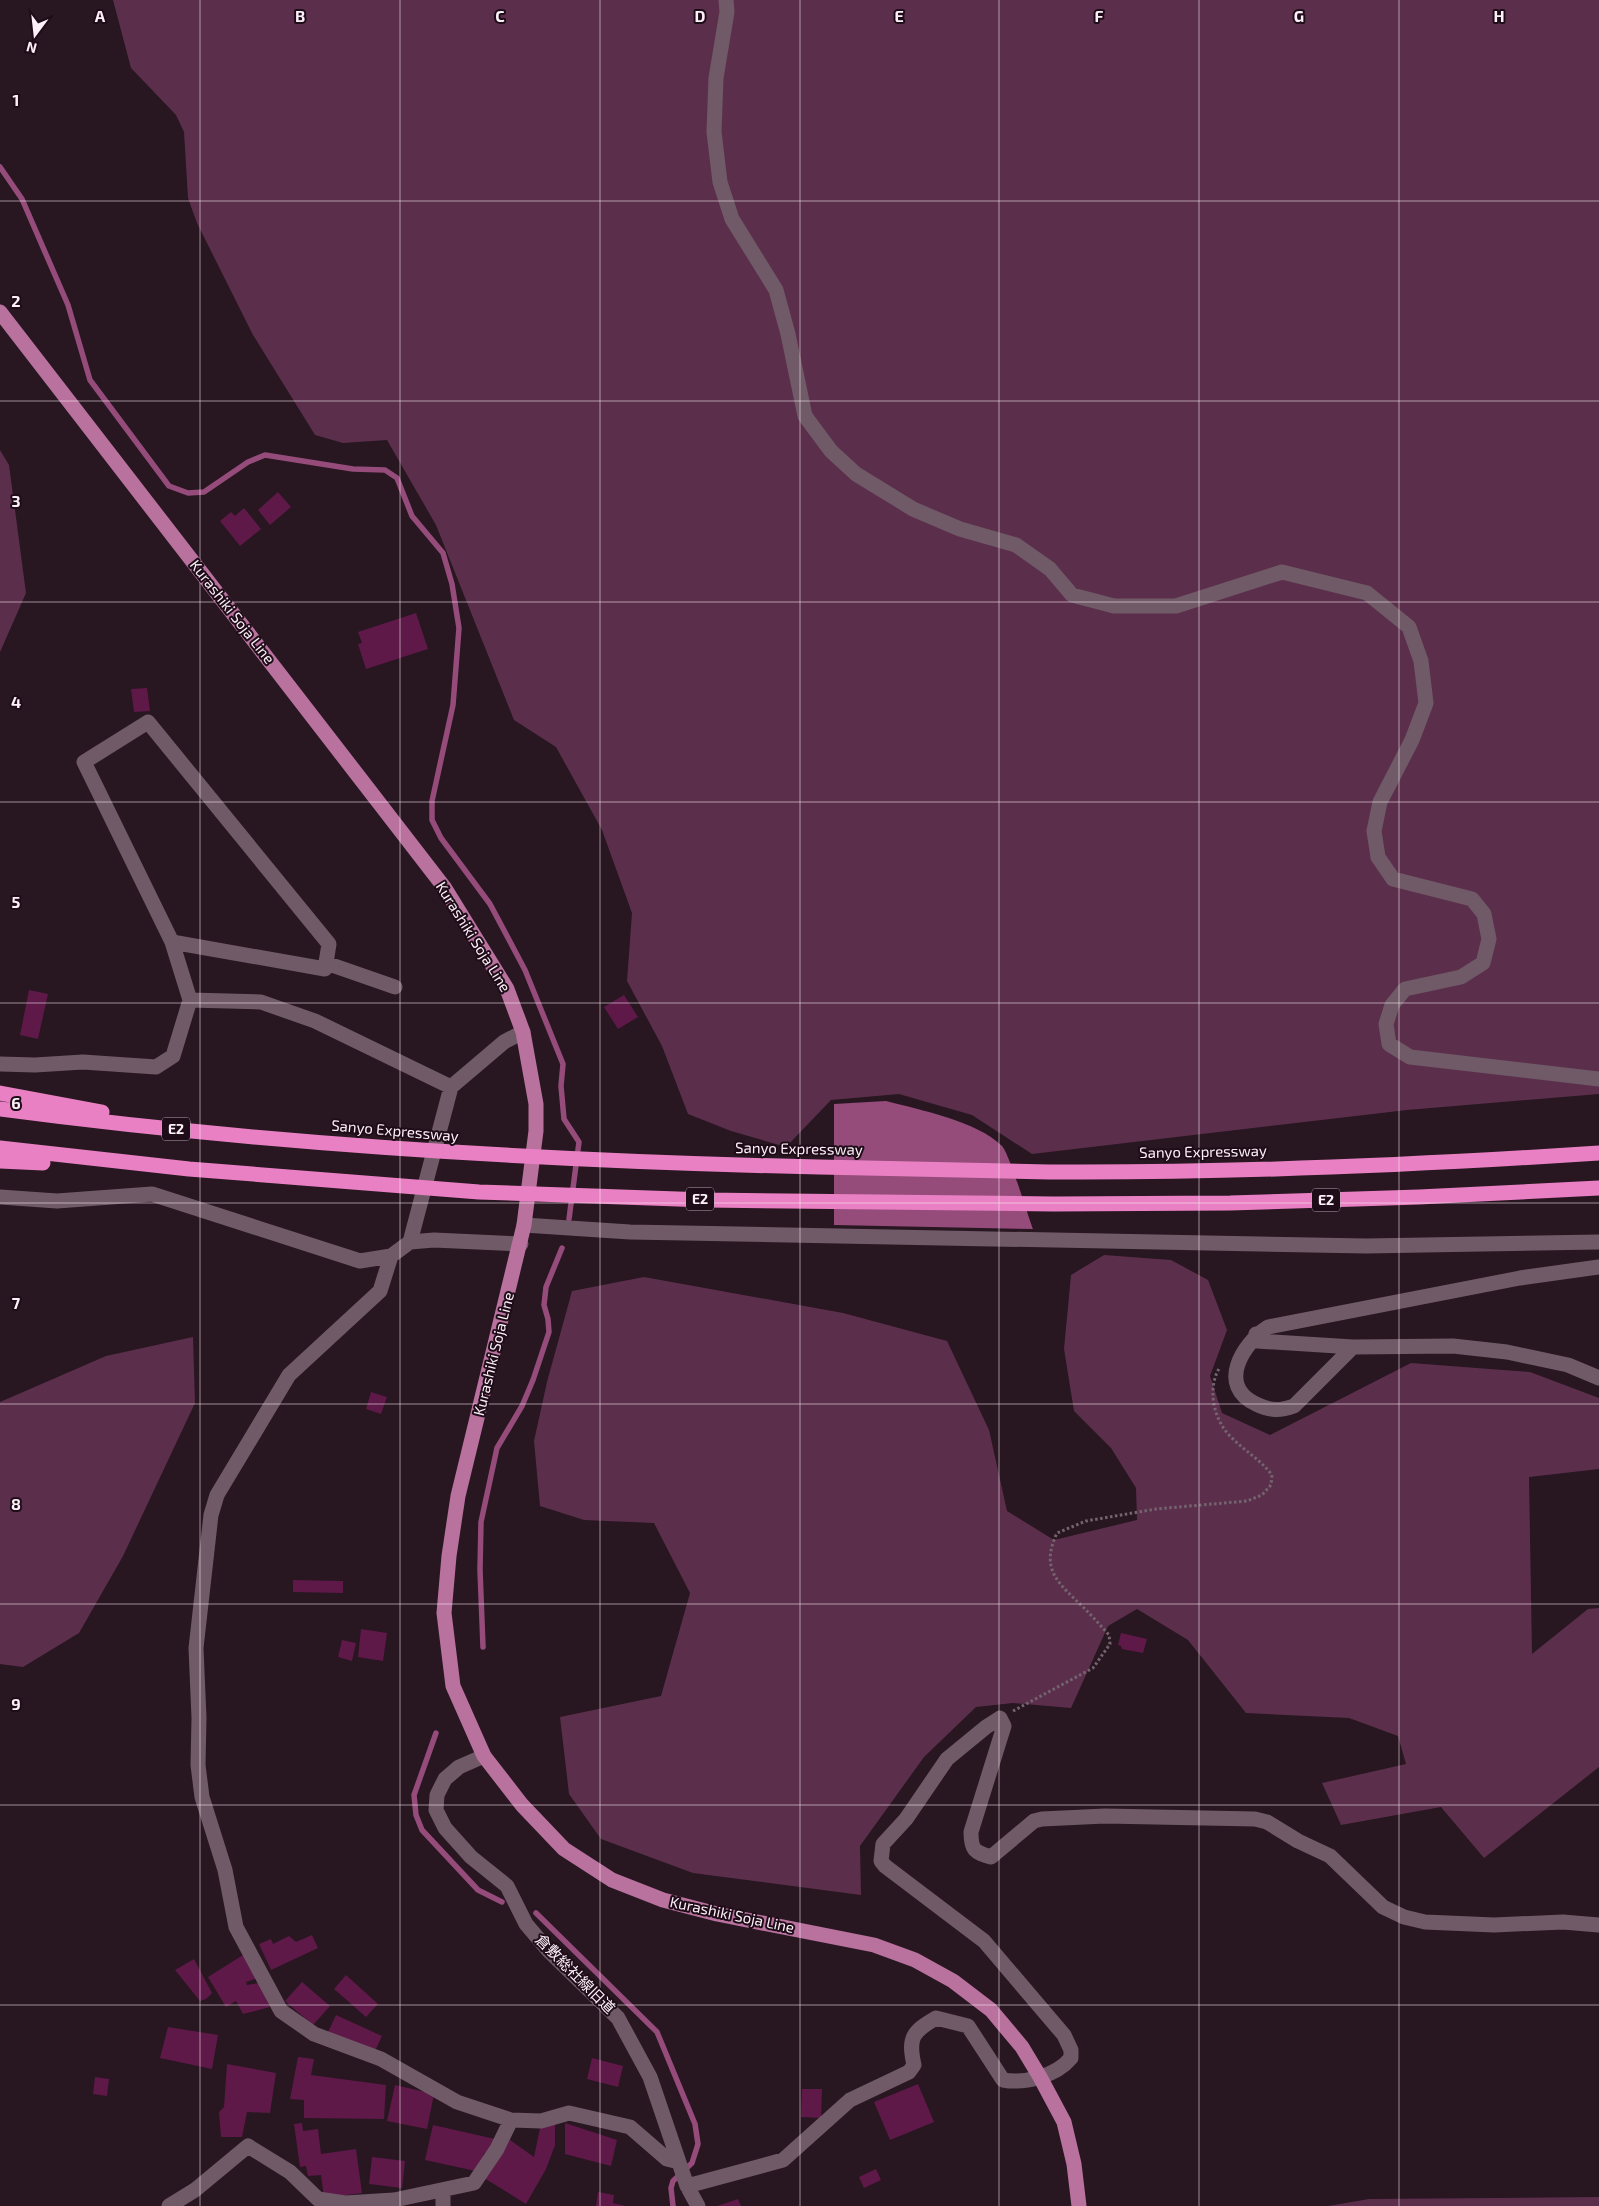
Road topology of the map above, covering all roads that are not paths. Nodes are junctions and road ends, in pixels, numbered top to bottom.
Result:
1 (726, 0) edge
2 (0, 312) edge
3 (172, 942) junction
4 (326, 963) junction
5 (395, 987) dead end
6 (190, 1000) junction
7 (523, 1032) junction
8 (0, 1064) edge
9 (1599, 1079) edge
10 (452, 1087) junction
11 (0, 1093) edge
12 (0, 1109) edge
13 (195, 1130) junction
14 (0, 1148) edge
15 (1599, 1153) edge
16 (0, 1161) edge
17 (189, 1169) junction
18 (1599, 1188) edge
19 (0, 1196) edge
20 (524, 1225) junction
21 (410, 1242) junction
22 (1599, 1242) edge
23 (521, 1244) junction
24 (391, 1256) junction
25 (1599, 1267) edge
26 (1256, 1334) junction
27 (1352, 1347) junction
28 (1599, 1378) edge
29 (484, 1756) junction
30 (1599, 1925) edge
31 (1040, 2077) junction
32 (511, 2120) junction
33 (683, 2173) junction
34 (443, 2190) junction
35 (168, 2206) edge
36 (443, 2206) edge
37 (698, 2206) edge
38 (1079, 2206) edge

1 - 9 street
2 - 7 main road, Kurashiki Soja Line
3 - 4 street
3 - 4 street
3 - 6 street
4 - 5 street
6 - 8 street
6 - 10 street
7 - 10 street
7 - 20 main road, Kurashiki Soja Line
10 - 21 street
11 - 13 highway
12 - 13 highway, Sanyo Expressway / E2
13 - 15 highway, Sanyo Expressway / E2
14 - 17 highway, E2
16 - 17 highway
17 - 18 highway, E2
19 - 24 street
20 - 22 street
20 - 23 main road, Kurashiki Soja Line
21 - 23 street
21 - 24 street
23 - 29 main road, Kurashiki Soja Line
24 - 32 street
25 - 26 street
26 - 27 street
26 - 27 street
27 - 28 street
29 - 31 main road, Kurashiki Soja Line
29 - 33 street, 倉敷総社線旧道
30 - 31 street
31 - 33 street
31 - 38 main road, Kurashiki Soja Line
32 - 33 street
32 - 34 street
33 - 37 street, 倉敷総社線旧道
34 - 35 street
34 - 36 street

